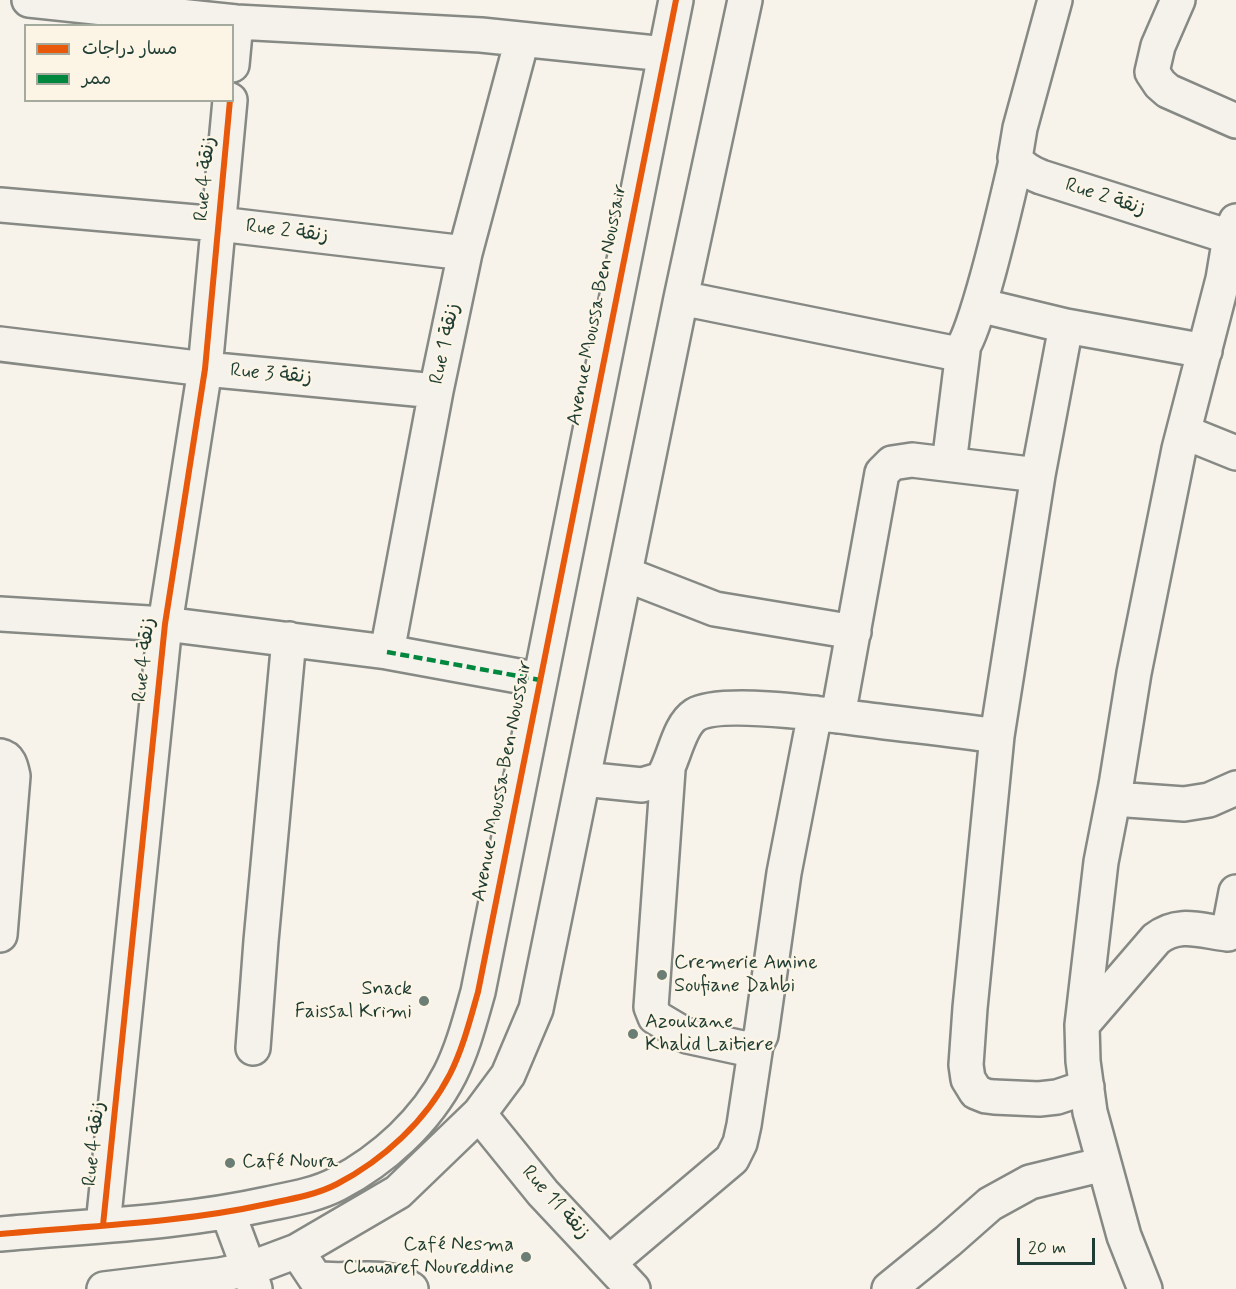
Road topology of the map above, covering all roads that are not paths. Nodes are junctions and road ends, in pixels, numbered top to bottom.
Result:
1 (29, 0) edge
2 (676, 0) edge
3 (746, 0) edge
4 (1055, 0) edge
5 (1178, 0) edge
6 (71, 2) edge
7 (236, 22) junction
8 (522, 40) junction
9 (234, 44) edge
10 (665, 54) junction
11 (230, 102) edge
12 (1236, 121) edge
13 (1016, 161) junction
14 (0, 205) edge
15 (219, 224) junction
16 (1233, 229) edge
17 (465, 253) junction
18 (1230, 276) edge
19 (681, 297) junction
20 (979, 305) junction
21 (1066, 326) junction
22 (0, 344) edge
23 (963, 351) junction
24 (1204, 351) junction
25 (205, 369) junction
26 (436, 391) junction
27 (1184, 432) junction
28 (1236, 453) edge
29 (949, 464) junction
30 (1038, 475) junction
31 (625, 574) junction
32 (0, 614) edge
33 (165, 624) junction
34 (854, 632) junction
35 (289, 639) junction
36 (387, 652) junction
37 (540, 680) junction
38 (826, 715) junction
39 (997, 736) junction
40 (0, 756) edge
41 (668, 770) junction
42 (583, 779) junction
43 (1236, 789) edge
44 (1114, 799) junction
45 (1236, 892) edge
46 (0, 935) edge
47 (1232, 935) edge
48 (1082, 1025) junction
49 (756, 1045) junction
50 (253, 1048) dead end
51 (1086, 1087) junction
52 (479, 1114) junction
53 (1104, 1164) junction
54 (228, 1213) junction
55 (103, 1225) junction
56 (0, 1234) edge
57 (297, 1251) junction
58 (610, 1262) junction
59 (252, 1279) edge
60 (104, 1289) edge
61 (411, 1289) edge
62 (633, 1289) edge
63 (889, 1289) edge
64 (1145, 1289) edge

1 - 6 street
2 - 10 street, Avenue Moussa Ben Noussair
3 - 19 street
4 - 13 street
5 - 12 street
6 - 7 street
7 - 8 street
7 - 9 street
8 - 10 street
8 - 17 street, Rue 1 زنقة
10 - 37 street, Avenue Moussa Ben Noussair
11 - 15 street, Rue 4 زنقة
13 - 16 street, Rue 2 زنقة
13 - 20 street
14 - 15 street, Rue 2 زنقة
15 - 17 street, Rue 2 زنقة
15 - 25 street, Rue 4 زنقة
16 - 18 street
17 - 26 street, Rue 1 زنقة
18 - 24 street
19 - 23 street
19 - 31 street
20 - 21 street
20 - 23 street
21 - 24 street
21 - 30 street
22 - 25 street, Rue 3 زنقة
23 - 29 street
24 - 27 street
25 - 26 street, Rue 3 زنقة
25 - 33 street, Rue 4 زنقة
26 - 36 street, Rue 1 زنقة
27 - 28 street
27 - 44 street
29 - 30 street
29 - 34 street
30 - 39 street
31 - 34 street
31 - 42 street
32 - 33 street
33 - 35 street
33 - 55 street, Rue 4 زنقة
34 - 38 street
35 - 36 street
35 - 50 street
36 - 37 street
37 - 54 street, Avenue Moussa Ben Noussair
38 - 39 street
38 - 41 street
38 - 49 street
39 - 51 street
40 - 46 street
41 - 42 street
41 - 49 street
42 - 52 street
43 - 44 street
44 - 48 street
45 - 47 street
47 - 48 street
48 - 51 street
49 - 58 street
51 - 53 street
52 - 57 street
52 - 58 street, Rue 11 زنقة
53 - 63 street
53 - 64 street
54 - 55 street, Avenue Moussa Ben Noussair
54 - 59 street
55 - 56 street, Avenue Moussa Ben Noussair
57 - 59 street
57 - 61 street
58 - 62 street, Rue 11 زنقة
59 - 60 street

